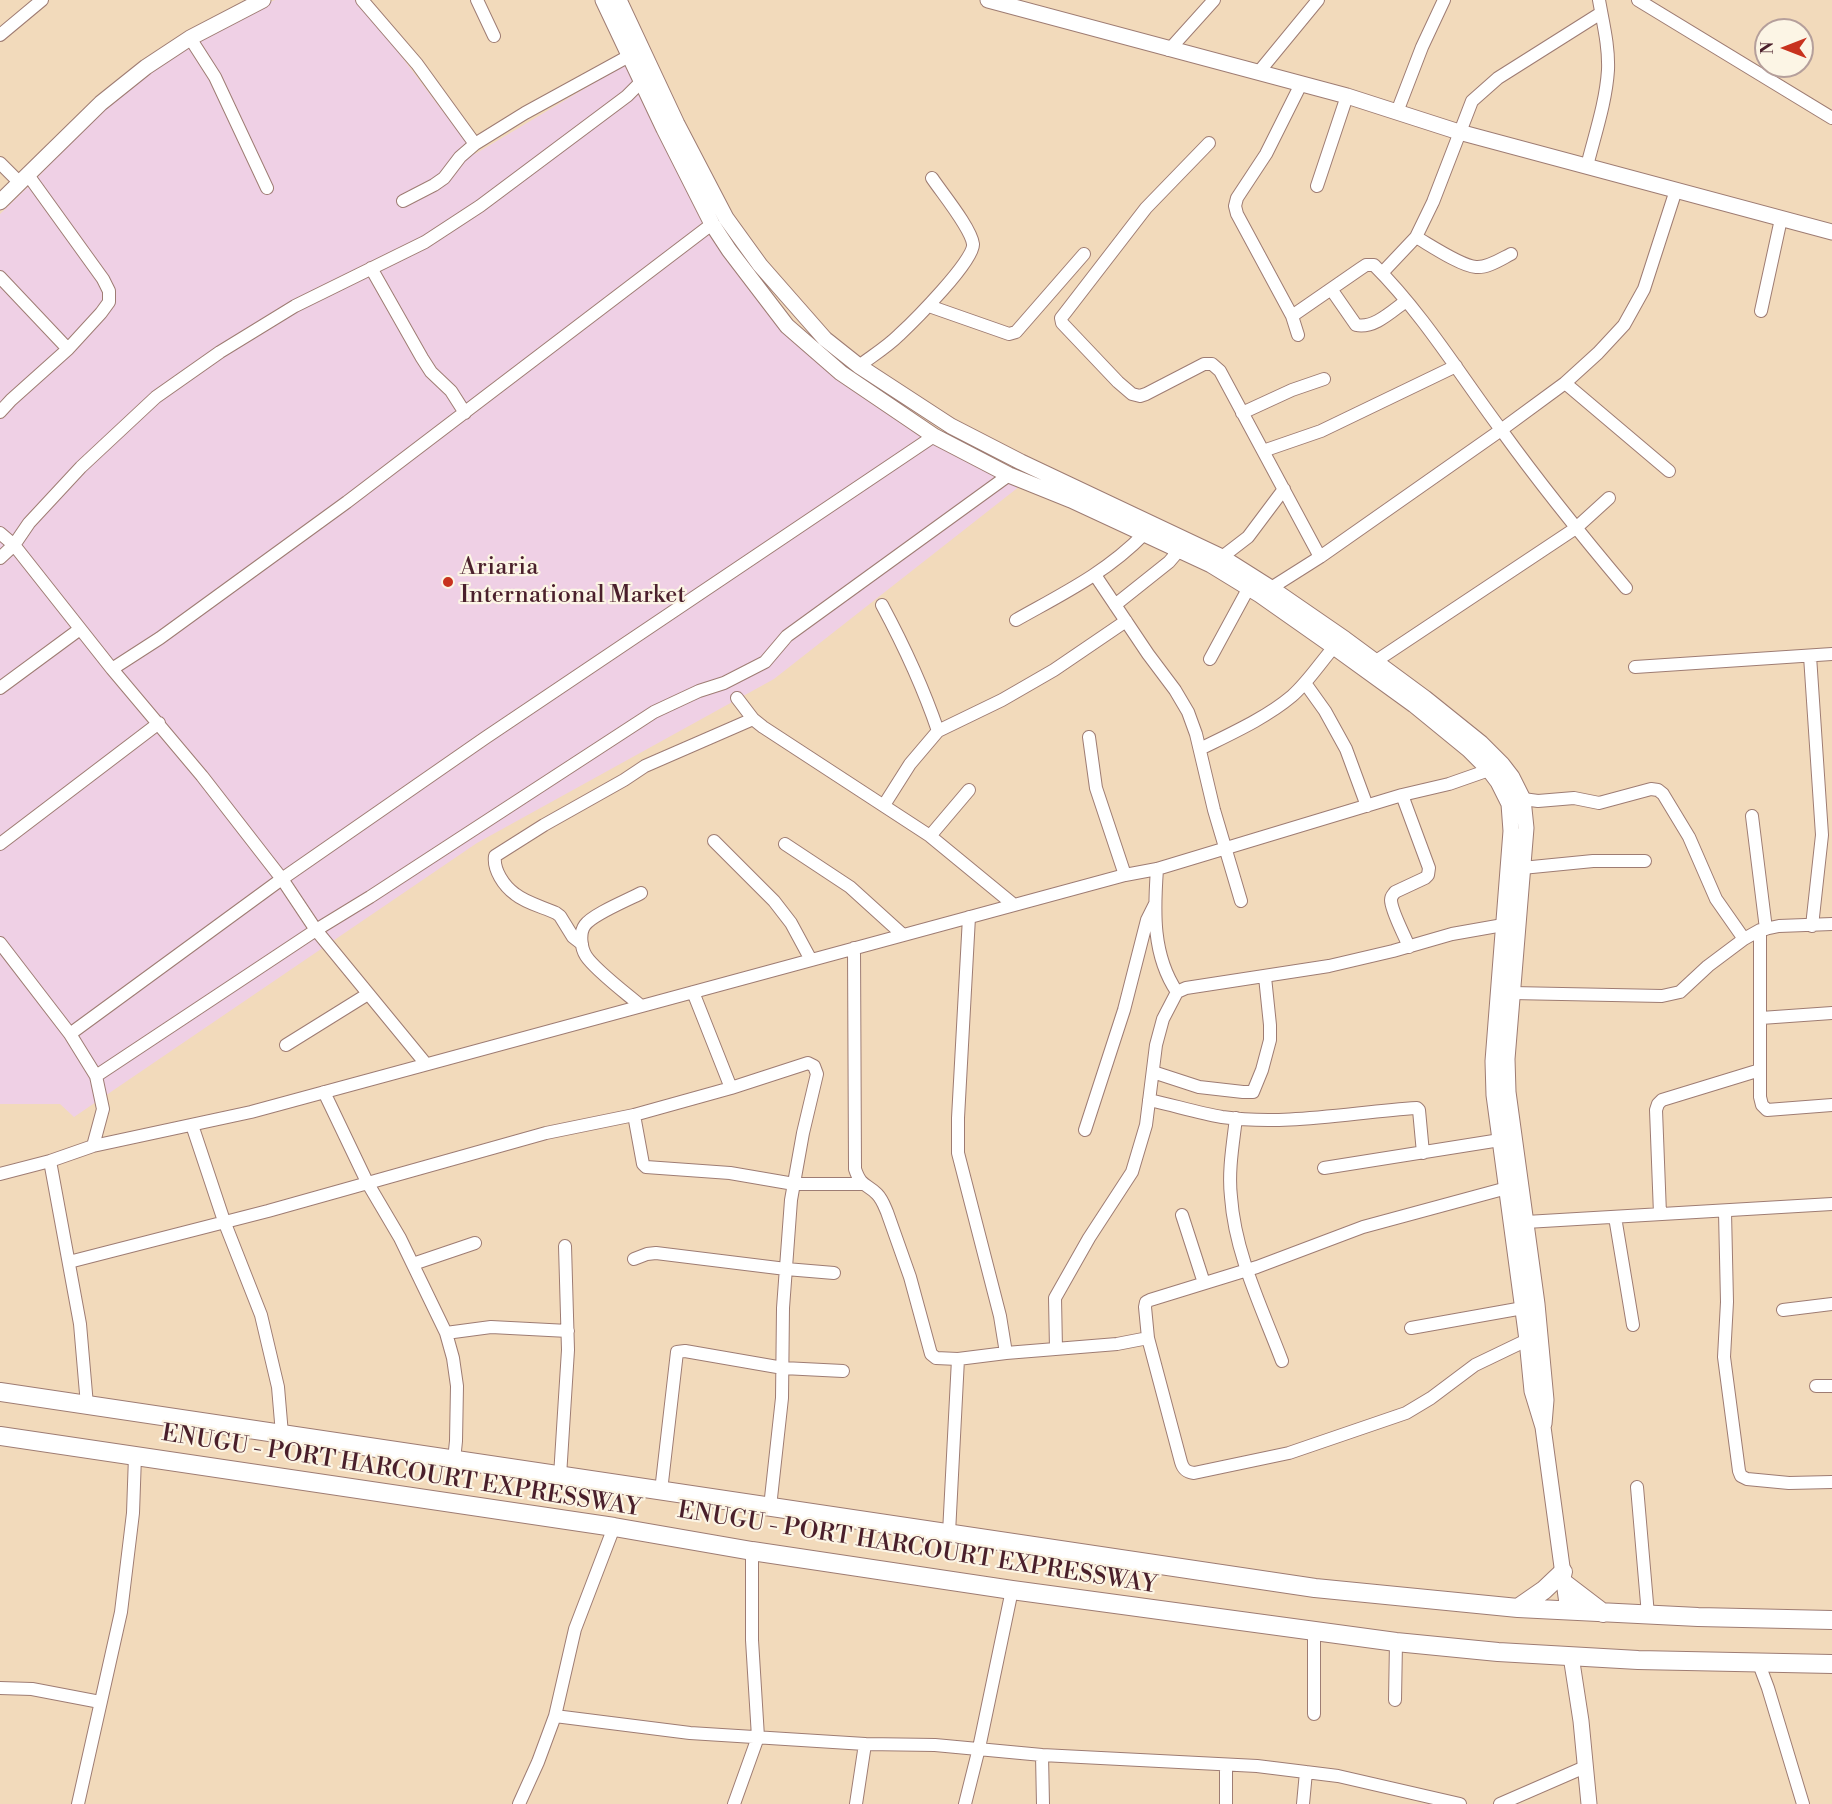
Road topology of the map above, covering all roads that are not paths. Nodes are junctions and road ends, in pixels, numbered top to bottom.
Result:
1 (42, 0) edge
2 (362, 0) edge
3 (477, 0) edge
4 (603, 0) edge
5 (619, 0) edge
6 (988, 0) edge
7 (1214, 0) edge
8 (1318, 0) edge
9 (1444, 0) edge
10 (1599, 0) edge
11 (1638, 0) edge
12 (258, 1) edge
13 (1601, 13) junction
14 (0, 35) edge
15 (494, 36) dead end
16 (190, 38) junction
17 (1169, 50) junction
18 (629, 56) junction
19 (1258, 73) junction
20 (641, 82) junction
21 (1301, 84) junction
22 (1347, 96) junction
23 (1397, 112) junction
24 (1832, 118) edge
25 (1459, 132) junction
26 (1209, 143) dead end
27 (475, 144) junction
28 (0, 163) edge
29 (1587, 166) junction
30 (932, 178) dead end
31 (24, 179) junction
32 (1317, 186) dead end
33 (267, 188) dead end
34 (1676, 190) junction
35 (403, 201) dead end
36 (0, 202) edge
37 (1780, 219) junction
38 (712, 224) junction
39 (1832, 232) edge
40 (1416, 237) junction
41 (1084, 254) dead end
42 (1511, 254) dead end
43 (371, 268) junction
44 (1382, 273) junction
45 (0, 277) edge
46 (1330, 289) junction
47 (1406, 301) junction
48 (929, 306) junction
49 (1761, 311) dead end
50 (1292, 316) junction
51 (1298, 335) dead end
52 (68, 349) junction
53 (859, 366) junction
54 (1456, 366) junction
55 (1324, 379) dead end
56 (1564, 383) junction
57 (0, 412) edge
58 (465, 413) junction
59 (1242, 413) junction
60 (1501, 430) junction
61 (934, 436) junction
62 (1263, 451) junction
63 (1669, 471) dead end
64 (1010, 475) junction
65 (1284, 489) junction
66 (1609, 498) dead end
67 (1575, 528) junction
68 (0, 533) edge
69 (1144, 534) junction
70 (14, 545) junction
71 (1172, 547) junction
72 (1320, 556) junction
73 (1222, 557) junction
74 (0, 558) edge
75 (1095, 575) junction
76 (1271, 588) junction
77 (1626, 588) dead end
78 (1248, 589) junction
79 (882, 605) dead end
80 (1115, 605) junction
81 (1016, 620) dead end
82 (1126, 621) junction
83 (80, 629) junction
84 (1334, 647) junction
85 (1832, 654) edge
86 (1810, 656) junction
87 (1210, 659) dead end
88 (1376, 661) junction
89 (1635, 667) dead end
90 (112, 669) junction
91 (1305, 683) junction
92 (0, 688) edge
93 (737, 698) dead end
94 (753, 719) junction
95 (159, 723) junction
96 (938, 731) junction
97 (1089, 737) dead end
98 (1200, 749) junction
99 (1490, 770) junction
100 (969, 790) dead end
101 (1402, 795) junction
102 (1523, 799) junction
103 (884, 805) junction
104 (1367, 806) junction
105 (1752, 816) dead end
106 (1827, 835) edge
107 (930, 836) junction
108 (714, 841) dead end
109 (0, 844) edge
110 (785, 844) dead end
111 (1226, 847) junction
112 (1645, 861) dead end
113 (1522, 868) junction
114 (1157, 869) junction
115 (1125, 874) junction
116 (282, 879) junction
117 (641, 893) dead end
118 (1241, 901) dead end
119 (1155, 904) junction
120 (1014, 905) junction
121 (969, 917) junction
122 (1832, 924) edge
123 (1503, 925) junction
124 (1812, 926) junction
125 (316, 930) junction
126 (1763, 930) junction
127 (903, 934) junction
128 (1743, 939) junction
129 (0, 943) edge
130 (582, 944) junction
131 (1409, 947) junction
132 (854, 948) junction
133 (811, 960) junction
134 (1265, 976) junction
135 (693, 992) junction
136 (1178, 992) junction
137 (1512, 993) junction
138 (368, 994) junction
139 (640, 1006) junction
140 (1832, 1013) edge
141 (1761, 1018) junction
142 (70, 1034) junction
143 (286, 1046) dead end
144 (426, 1064) junction
145 (1760, 1070) junction
146 (1153, 1072) junction
147 (96, 1076) junction
148 (731, 1088) junction
149 (324, 1092) junction
150 (1149, 1100) junction
151 (1832, 1105) edge
152 (634, 1115) junction
153 (1236, 1118) junction
154 (192, 1125) junction
155 (1085, 1130) dead end
156 (1500, 1140) junction
157 (93, 1146) junction
158 (1423, 1153) junction
159 (50, 1161) junction
160 (1324, 1168) dead end
161 (0, 1174) edge
162 (368, 1182) junction
163 (794, 1184) junction
164 (862, 1184) junction
165 (1507, 1188) junction
166 (1832, 1204) edge
167 (1725, 1212) junction
168 (1660, 1214) junction
169 (1182, 1215) dead end
170 (1615, 1216) junction
171 (224, 1221) junction
172 (1526, 1222) junction
173 (476, 1243) dead end
174 (565, 1246) dead end
175 (634, 1259) dead end
176 (69, 1262) junction
177 (413, 1264) junction
178 (786, 1269) junction
179 (1247, 1270) junction
180 (834, 1274) dead end
181 (1204, 1283) junction
182 (1832, 1304) edge
183 (1523, 1308) junction
184 (1783, 1310) dead end
185 (1633, 1325) dead end
186 (1411, 1328) dead end
187 (568, 1331) junction
188 (446, 1333) junction
189 (1148, 1338) junction
190 (1527, 1340) junction
191 (1056, 1349) junction
192 (1006, 1353) junction
193 (958, 1359) junction
194 (1282, 1360) dead end
195 (783, 1368) junction
196 (843, 1371) dead end
197 (1816, 1386) dead end
198 (1832, 1386) edge
199 (0, 1392) edge
200 (87, 1405) junction
201 (1543, 1426) junction
202 (282, 1434) junction
203 (0, 1436) edge
204 (135, 1456) junction
205 (453, 1460) junction
206 (560, 1476) junction
207 (1832, 1482) edge
208 (1637, 1487) dead end
209 (662, 1491) junction
210 (770, 1507) junction
211 (614, 1527) junction
212 (949, 1533) junction
213 (752, 1551) junction
214 (1564, 1578) junction
215 (1012, 1590) junction
216 (1518, 1608) junction
217 (1568, 1611) junction
218 (1603, 1613) junction
219 (1648, 1615) junction
220 (1832, 1620) edge
221 (1314, 1631) junction
222 (1396, 1642) junction
223 (1571, 1656) junction
224 (1759, 1664) junction
225 (1832, 1664) edge
226 (0, 1688) edge
227 (1395, 1700) dead end
228 (100, 1702) junction
229 (1314, 1714) dead end
230 (555, 1716) junction
231 (758, 1737) junction
232 (865, 1744) junction
233 (979, 1748) junction
234 (1042, 1755) junction
235 (1226, 1765) junction
236 (1585, 1767) junction
237 (1306, 1772) junction
238 (78, 1804) edge
239 (519, 1804) edge
240 (734, 1804) edge
241 (856, 1804) edge
242 (965, 1804) edge
243 (1043, 1804) edge
244 (1226, 1804) edge
245 (1303, 1804) edge
246 (1460, 1804) edge
247 (1500, 1804) edge
248 (1589, 1804) edge
249 (1803, 1804) edge

1 - 14 street
2 - 27 street
3 - 15 street
4 - 18 main road
5 - 53 main road
6 - 17 main road
7 - 17 street
8 - 19 street
9 - 23 street
10 - 13 street
11 - 24 street
12 - 16 main road
13 - 25 street
13 - 29 street
16 - 31 main road
16 - 33 street
17 - 19 main road
18 - 20 main road
18 - 27 street
19 - 21 main road
20 - 38 main road
20 - 43 street
21 - 22 main road
21 - 50 street
22 - 23 main road
22 - 32 street
23 - 25 main road
25 - 29 main road
25 - 40 street
26 - 59 street
27 - 35 street
28 - 31 street
29 - 34 main road
30 - 48 street
31 - 36 main road
31 - 52 street
34 - 37 main road
34 - 56 street
37 - 39 main road
37 - 49 street
38 - 58 street
38 - 61 main road
40 - 42 street
40 - 44 street
41 - 48 street
43 - 58 street
43 - 70 street
44 - 46 street
44 - 47 street
45 - 52 street
46 - 47 street
46 - 50 street
47 - 54 street
48 - 53 street
50 - 51 street
52 - 57 street
53 - 73 main road
54 - 60 street
54 - 62 street
55 - 59 street
56 - 60 street
56 - 63 street
58 - 90 street
59 - 62 street
60 - 67 street
60 - 72 street
61 - 64 main road
61 - 116 street
62 - 65 street
64 - 69 main road
64 - 125 street
65 - 72 street
65 - 73 street
66 - 67 street
67 - 77 street
67 - 88 street
68 - 70 street
69 - 71 main road
69 - 75 street
70 - 74 street
70 - 83 street
71 - 78 main road
71 - 80 street
72 - 76 street
73 - 76 main road
75 - 80 street
75 - 81 street
76 - 88 main road
78 - 84 main road
78 - 87 street
79 - 96 street
80 - 82 street
82 - 96 street
82 - 98 street
83 - 90 street
83 - 92 street
84 - 91 street
84 - 99 main road
85 - 86 street
86 - 89 street
86 - 106 street
88 - 102 main road
90 - 95 street
91 - 98 street
91 - 104 street
93 - 94 street
94 - 103 street
94 - 130 street
95 - 109 street
95 - 116 street
96 - 103 street
97 - 115 street
98 - 111 street
99 - 101 street
99 - 123 main road
100 - 107 street
101 - 104 street
101 - 131 street
102 - 113 main road
102 - 128 street
103 - 107 street
104 - 111 street
105 - 126 street
106 - 124 street
107 - 120 street
108 - 133 street
110 - 127 street
111 - 114 street
111 - 118 street
112 - 113 street
113 - 137 main road
114 - 115 street
114 - 119 street
115 - 120 street
116 - 125 street
116 - 142 street
117 - 130 street
119 - 136 street
119 - 155 street
120 - 121 street
121 - 127 street
121 - 192 street
122 - 124 street
123 - 131 street
123 - 156 main road
124 - 126 street
125 - 138 street
125 - 147 street
126 - 128 street
126 - 141 street
127 - 132 street
128 - 137 street
129 - 142 street
130 - 139 street
131 - 134 street
132 - 133 street
132 - 164 street
133 - 135 street
134 - 136 street
134 - 146 street
135 - 139 street
135 - 148 street
136 - 146 street
137 - 172 main road
138 - 143 street
138 - 144 street
139 - 144 street
140 - 141 street
141 - 145 street
142 - 147 street
144 - 149 street
145 - 151 street
145 - 168 street
146 - 150 street
147 - 157 street
148 - 152 street
148 - 163 street
149 - 154 street
149 - 162 street
150 - 153 street
150 - 191 street
152 - 162 street
152 - 163 street
153 - 158 street
153 - 179 street
154 - 157 street
154 - 171 street
156 - 158 street
156 - 165 main road
157 - 159 street
158 - 160 street
159 - 161 street
159 - 176 street
162 - 171 street
162 - 177 street
163 - 164 street
163 - 178 street
164 - 193 street
165 - 179 street
165 - 183 main road
166 - 167 street
167 - 168 street
167 - 207 street
168 - 170 street
169 - 181 street
170 - 172 street
170 - 185 street
171 - 176 street
171 - 202 street
172 - 201 main road
173 - 177 street
174 - 187 street
175 - 178 street
176 - 200 street
177 - 188 street
178 - 180 street
178 - 195 street
179 - 181 street
179 - 194 street
181 - 189 street
182 - 184 street
183 - 186 street
183 - 190 main road
187 - 188 street
187 - 206 street
188 - 205 street
189 - 190 street
189 - 191 street
190 - 201 main road
191 - 192 street
192 - 193 street
193 - 212 street
195 - 196 street
195 - 209 street
195 - 210 street
197 - 198 street
199 - 200 highway, ENUGU - PORT HARCOURT EXPRESSWAY
200 - 202 highway, ENUGU - PORT HARCOURT EXPRESSWAY
201 - 214 main road
202 - 205 highway, ENUGU - PORT HARCOURT EXPRESSWAY
203 - 204 highway, ENUGU - PORT HARCOURT EXPRESSWAY
204 - 211 highway, ENUGU - PORT HARCOURT EXPRESSWAY
204 - 228 street
205 - 206 highway, ENUGU - PORT HARCOURT EXPRESSWAY
206 - 209 highway, ENUGU - PORT HARCOURT EXPRESSWAY
208 - 219 street
209 - 210 highway, ENUGU - PORT HARCOURT EXPRESSWAY
210 - 212 highway, ENUGU - PORT HARCOURT EXPRESSWAY
211 - 213 highway, ENUGU - PORT HARCOURT EXPRESSWAY
211 - 230 street
212 - 216 highway, ENUGU - PORT HARCOURT EXPRESSWAY
213 - 215 highway, ENUGU - PORT HARCOURT EXPRESSWAY
213 - 231 street
214 - 216 highway
214 - 217 main road
214 - 218 highway
215 - 221 highway, ENUGU - PORT HARCOURT EXPRESSWAY
215 - 233 street
216 - 217 highway, ENUGU - PORT HARCOURT EXPRESSWAY
217 - 218 highway, ENUGU - PORT HARCOURT EXPRESSWAY
218 - 219 highway, ENUGU - PORT HARCOURT EXPRESSWAY
219 - 220 highway, ENUGU - PORT HARCOURT EXPRESSWAY
221 - 222 highway, ENUGU - PORT HARCOURT EXPRESSWAY
221 - 229 street
222 - 223 highway, ENUGU - PORT HARCOURT EXPRESSWAY
222 - 227 street
223 - 224 highway, ENUGU - PORT HARCOURT EXPRESSWAY
223 - 236 main road
224 - 225 highway, ENUGU - PORT HARCOURT EXPRESSWAY
224 - 249 street
226 - 228 street
228 - 238 street
230 - 231 street
230 - 239 street
231 - 232 street
231 - 240 street
232 - 233 street
232 - 241 street
233 - 234 street
233 - 242 street
234 - 235 street
234 - 243 street
235 - 237 street
235 - 244 street
236 - 247 street
236 - 248 main road
237 - 245 street
237 - 246 street

